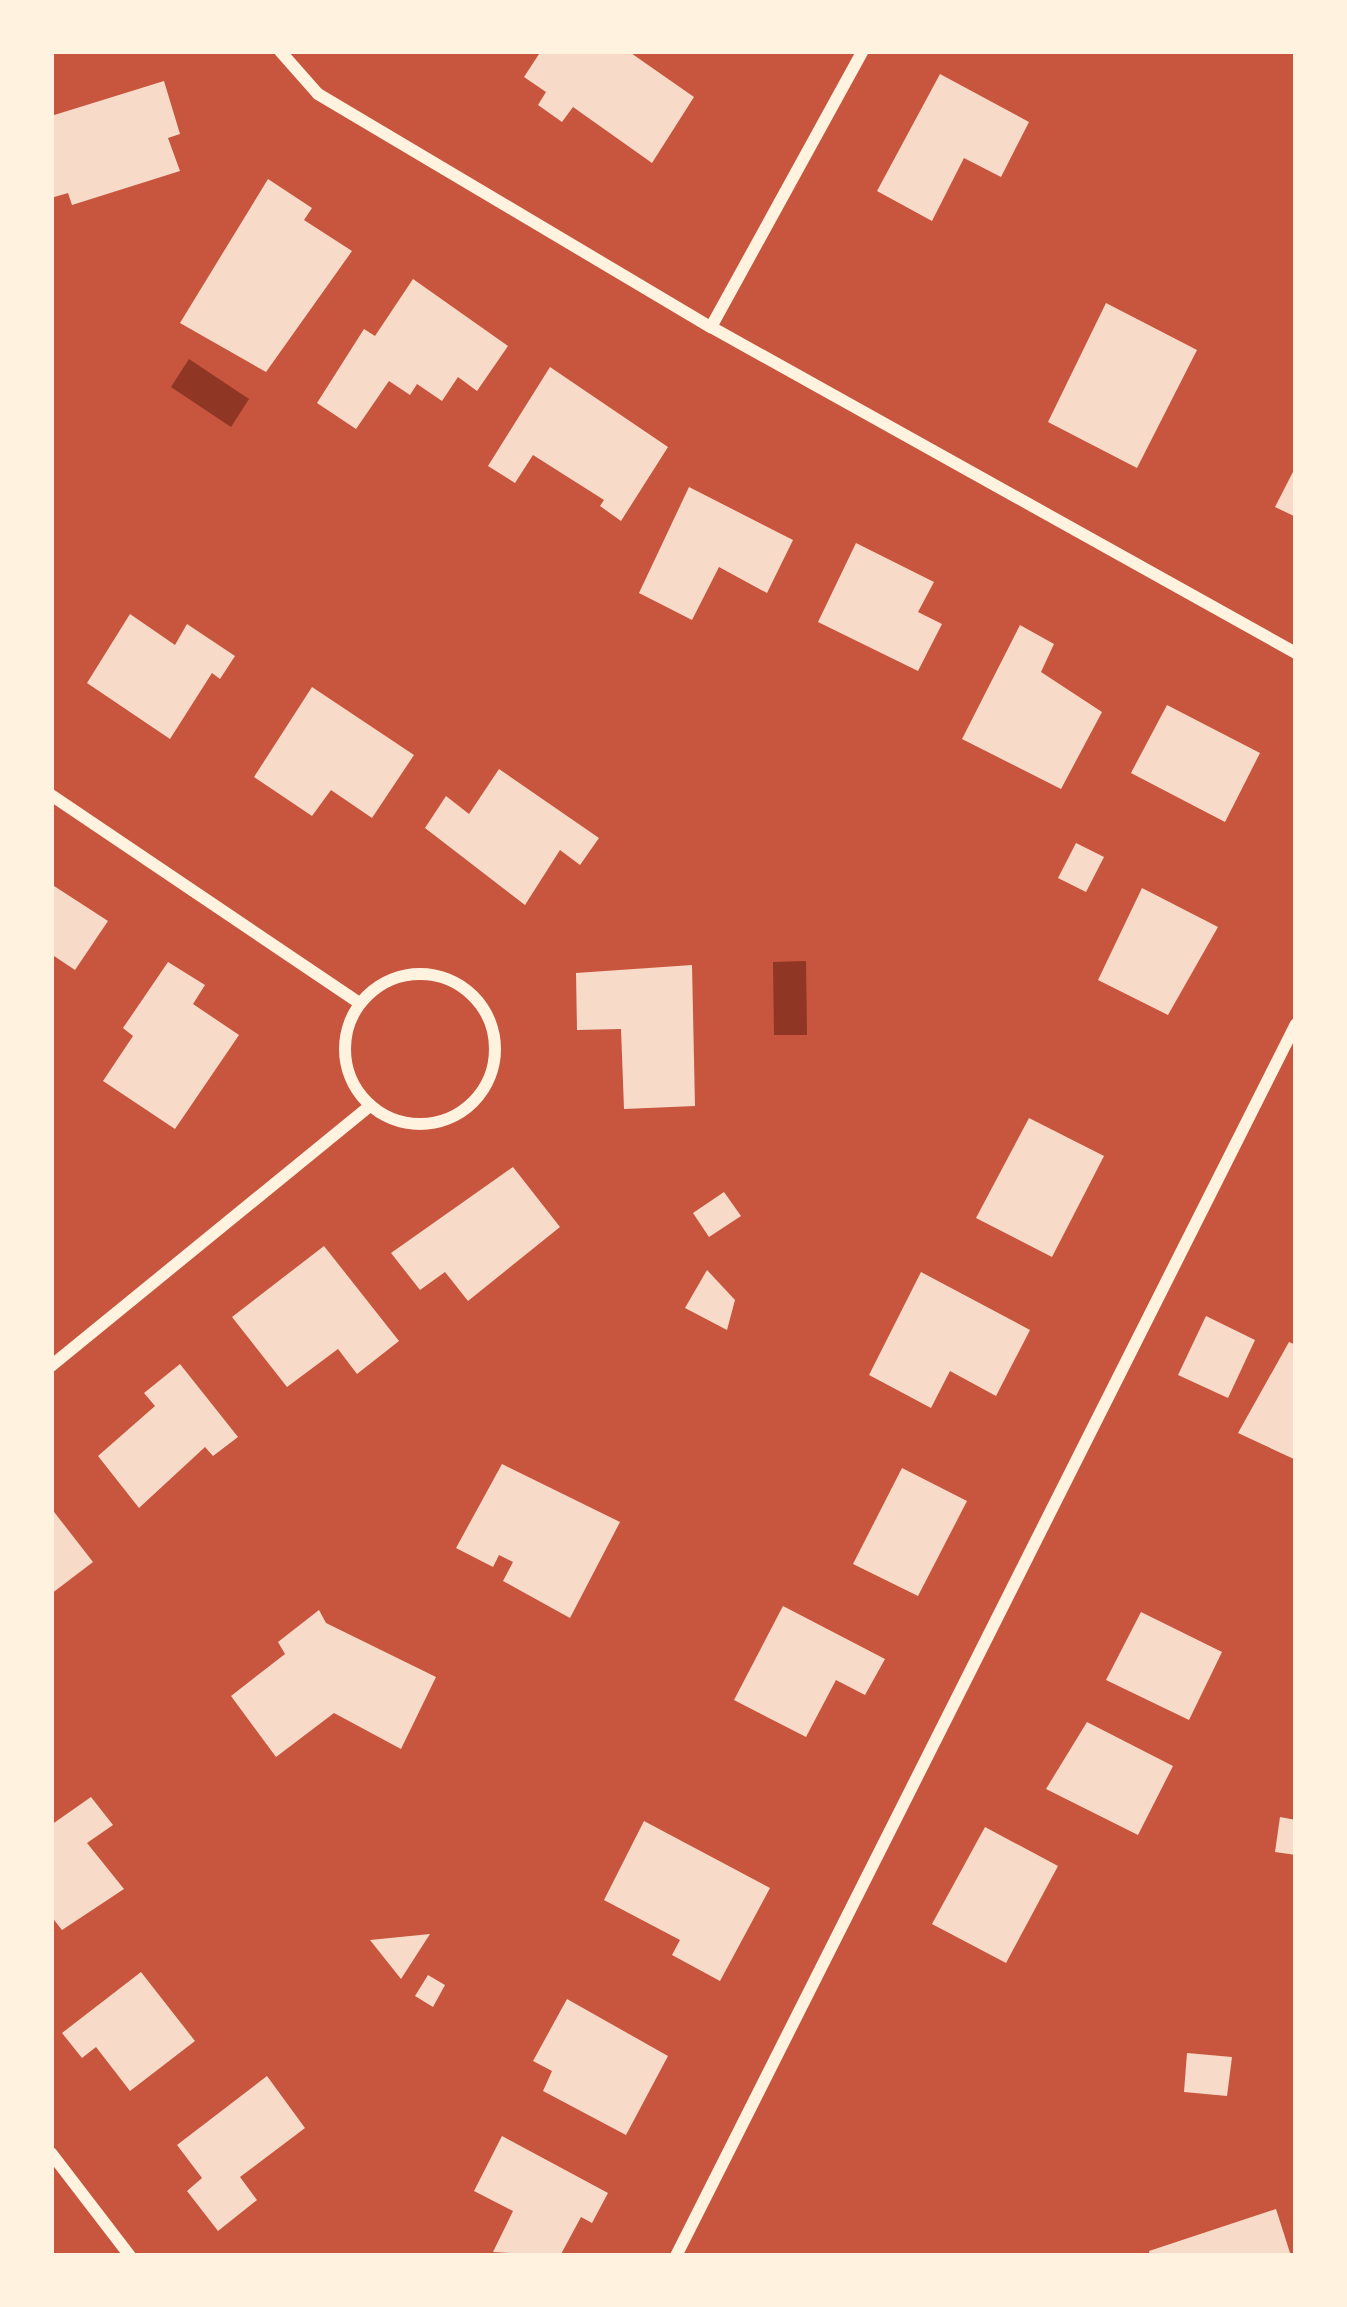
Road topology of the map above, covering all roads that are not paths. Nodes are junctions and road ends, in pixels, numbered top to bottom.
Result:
1 (280, 51) edge
2 (863, 51) edge
3 (711, 327) junction
4 (1296, 653) edge
5 (51, 795) edge
6 (358, 1003) junction
7 (1296, 1024) edge
8 (369, 1107) junction
9 (51, 1366) edge
10 (51, 2153) edge
11 (130, 2256) edge
12 (676, 2256) edge

1 - 3 street
2 - 3 street
3 - 4 street
5 - 6 street
6 - 8 street
6 - 8 street
7 - 12 street
8 - 9 street
10 - 11 street

